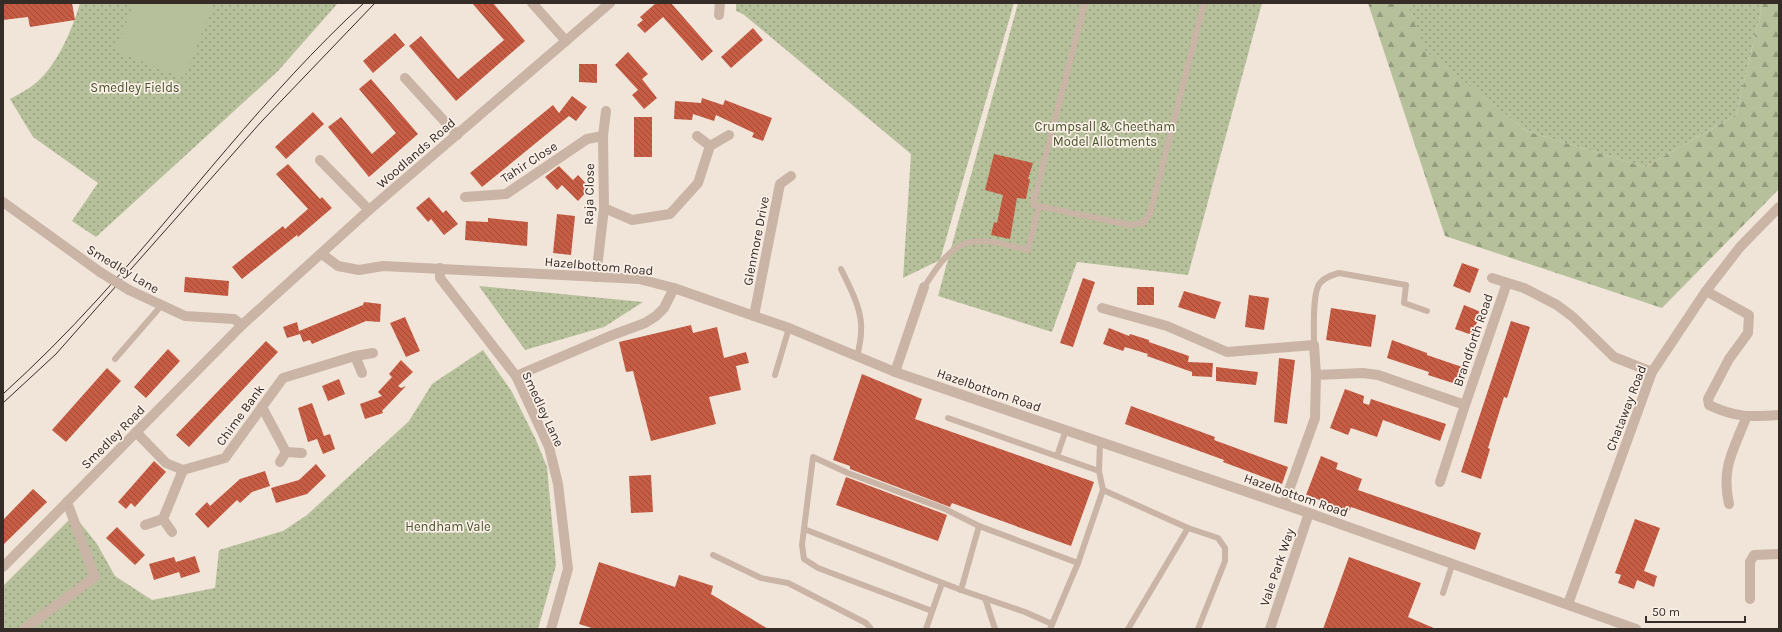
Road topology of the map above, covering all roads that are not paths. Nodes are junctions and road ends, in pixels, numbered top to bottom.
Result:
1 (532, 3) edge
2 (610, 3) edge
3 (720, 3) edge
4 (1085, 3) edge
5 (1204, 3) edge
6 (719, 14) dead end
7 (566, 41) junction
8 (405, 78) dead end
9 (606, 111) dead end
10 (457, 135) junction
11 (729, 135) dead end
12 (603, 136) junction
13 (697, 136) dead end
14 (710, 146) junction
15 (320, 160) dead end
16 (791, 176) dead end
17 (465, 197) dead end
18 (3, 202) edge
19 (1039, 206) junction
20 (1779, 207) edge
21 (604, 208) junction
22 (369, 210) junction
23 (322, 254) junction
24 (440, 268) junction
25 (841, 269) dead end
26 (596, 277) junction
27 (1492, 278) dead end
28 (1507, 283) junction
29 (924, 287) joint
30 (674, 288) junction
31 (1706, 291) junction
32 (161, 306) junction
33 (1102, 308) dead end
34 (1427, 311) dead end
35 (754, 316) junction
36 (242, 325) junction
37 (789, 328) junction
38 (1314, 345) junction
39 (373, 353) dead end
40 (355, 356) junction
41 (857, 356) junction
42 (115, 359) dead end
43 (895, 372) junction
44 (1652, 372) junction
45 (362, 373) dead end
46 (774, 375) dead end
47 (1316, 375) junction
48 (516, 376) junction
49 (1465, 405) junction
50 (262, 407) junction
51 (1779, 415) edge
52 (948, 418) dead end
53 (1746, 418) junction
54 (1066, 430) junction
55 (136, 432) junction
56 (1100, 442) junction
57 (286, 452) junction
58 (302, 453) dead end
59 (1057, 456) junction
60 (280, 462) dead end
61 (183, 470) junction
62 (1099, 471) junction
63 (1440, 482) dead end
64 (1103, 490) junction
65 (67, 502) junction
66 (1284, 504) junction
67 (1729, 504) dead end
68 (1309, 513) junction
69 (163, 519) junction
70 (145, 525) dead end
71 (979, 526) junction
72 (1188, 528) junction
73 (804, 529) junction
74 (172, 532) dead end
75 (1779, 554) edge
76 (713, 555) dead end
77 (1078, 563) junction
78 (1452, 565) junction
79 (3, 567) edge
80 (942, 583) junction
81 (961, 590) junction
82 (1443, 593) dead end
83 (985, 598) junction
84 (1750, 599) dead end
85 (1568, 604) junction
86 (932, 612) junction
87 (1051, 627) edge
88 (551, 628) edge
89 (24, 629) edge
90 (871, 629) edge
91 (926, 629) edge
92 (995, 629) edge
93 (1128, 629) edge
94 (1198, 629) edge
95 (1270, 629) edge
96 (1636, 629) edge

1 - 7 street
2 - 7 street, Woodlands Road
3 - 6 street
4 - 19 lane
5 - 19 lane
7 - 10 street, Woodlands Road
8 - 10 street
9 - 12 street, Raja Close
10 - 22 street, Woodlands Road
11 - 14 street
12 - 17 street, Tahir Close
12 - 21 street, Raja Close
13 - 14 street
14 - 21 street
15 - 22 street
16 - 35 street, Glenmore Drive
18 - 32 street, Smedley Lane, bridge
19 - 29 lane
20 - 31 street, Chataway Road
21 - 26 street, Raja Close
22 - 23 street, Woodlands Road
23 - 24 street, Hazelbottom Road
23 - 36 street, Woodlands Road
24 - 26 street, Hazelbottom Road
24 - 48 street, Smedley Lane
25 - 41 lane
26 - 30 street, Hazelbottom Road
27 - 28 street, Brandforth Road
28 - 44 street, Brandforth Road
28 - 49 street, Brandforth Road
29 - 43 street
30 - 35 street, Hazelbottom Road
30 - 48 street
31 - 44 street, Chataway Road
31 - 53 street
32 - 36 street, Smedley Lane
32 - 42 lane
33 - 38 street
34 - 38 lane
35 - 37 street, Hazelbottom Road
36 - 55 street, Smedley Road
37 - 41 street, Hazelbottom Road
37 - 46 lane
38 - 47 street
39 - 40 street, Chime Bank
40 - 45 street
40 - 50 street, Chime Bank
41 - 43 street, Hazelbottom Road
43 - 54 street, Hazelbottom Road
44 - 85 street, Chataway Road
47 - 49 street, Brandforth Road
47 - 66 street
48 - 88 street, Smedley Lane
49 - 63 street
50 - 57 street
50 - 61 street, Chime Bank
51 - 53 street
52 - 59 lane
53 - 67 street
54 - 56 street, Hazelbottom Road
54 - 59 lane
55 - 61 street
55 - 65 street, Smedley Road
56 - 62 lane
56 - 66 street, Hazelbottom Road
57 - 58 street
57 - 60 street
59 - 62 lane
61 - 69 street
62 - 64 lane
64 - 72 lane
64 - 77 lane
65 - 79 street, Smedley Road
65 - 89 street
66 - 68 street, Hazelbottom Road
68 - 78 street, Hazelbottom Road
68 - 95 street, Vale Park Way
69 - 70 street
69 - 74 street
71 - 73 lane
71 - 77 lane
71 - 81 lane
72 - 93 lane
72 - 94 lane
73 - 80 lane
73 - 86 lane
75 - 84 street
76 - 90 lane
77 - 87 lane
78 - 82 lane
78 - 85 street, Hazelbottom Road
80 - 81 lane
80 - 86 lane
81 - 83 lane
83 - 87 lane
83 - 92 lane
85 - 96 street, Hazelbottom Road
86 - 91 lane

